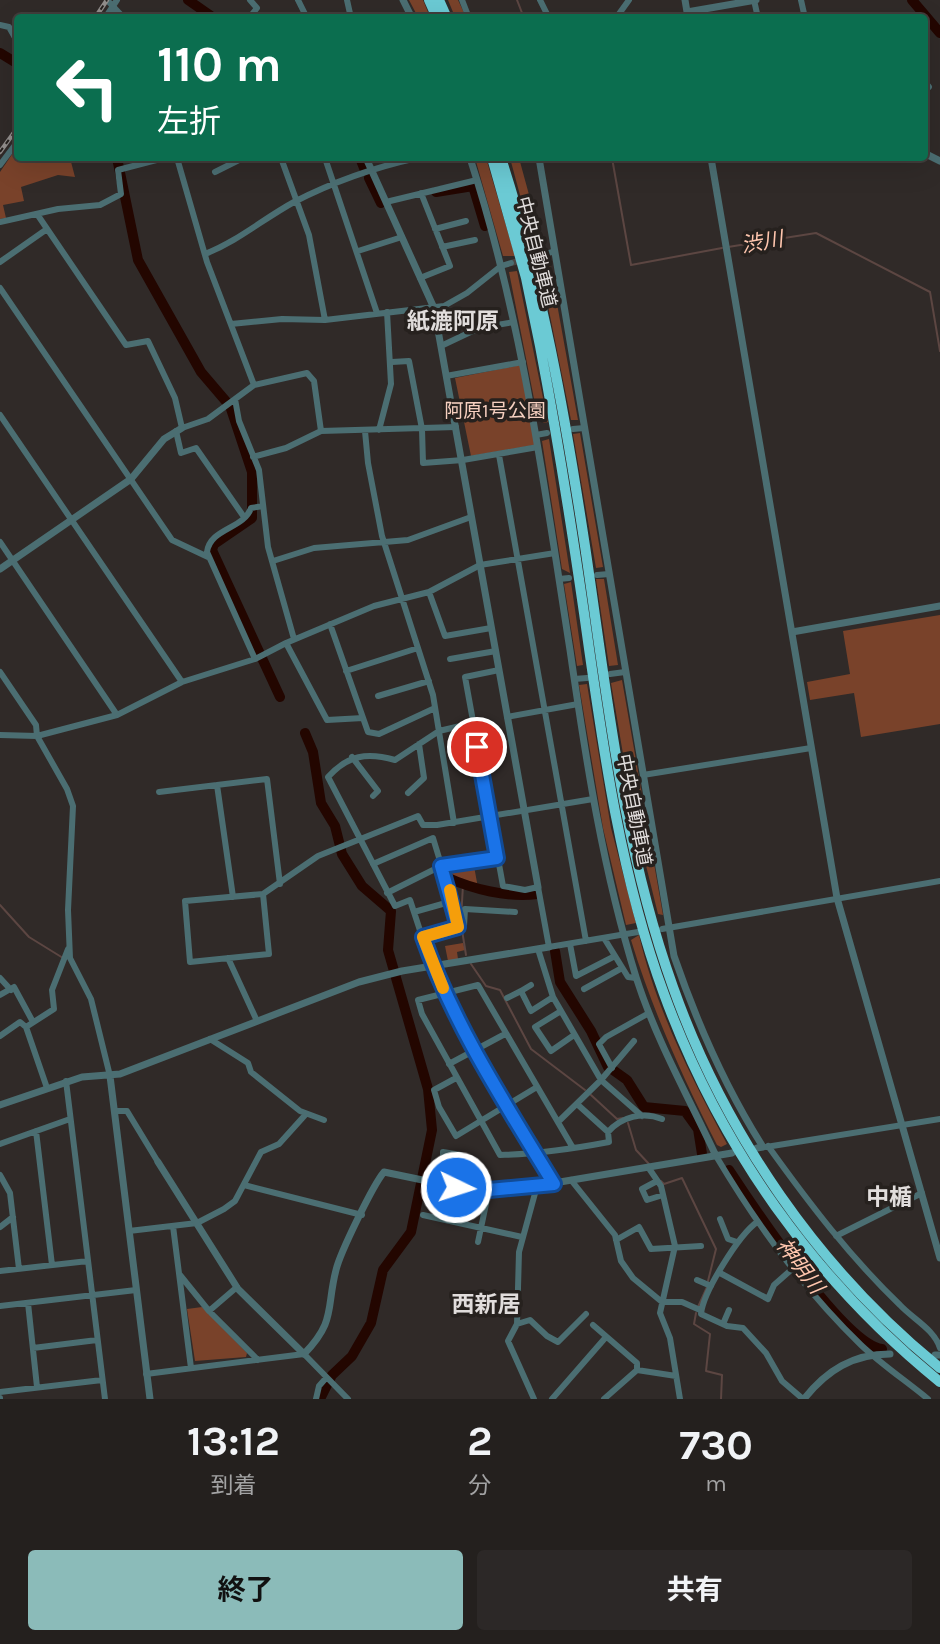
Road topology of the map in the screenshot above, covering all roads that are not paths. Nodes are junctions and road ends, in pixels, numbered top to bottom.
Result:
1 (107, 0) edge
2 (250, 0) edge
3 (309, 0) edge
4 (755, 0) edge
5 (298, 1) edge
6 (115, 3) edge
7 (252, 14) edge
8 (692, 14) edge
9 (0, 25) edge
10 (14, 36) edge
11 (14, 146) edge
12 (149, 161) edge
13 (178, 161) edge
14 (237, 161) edge
15 (282, 161) edge
16 (326, 161) edge
17 (367, 161) edge
18 (406, 161) edge
19 (471, 161) edge
20 (493, 161) edge
21 (502, 161) edge
22 (540, 161) edge
23 (712, 161) edge
24 (0, 165) edge
25 (372, 171) junction
26 (215, 172) dead end
27 (477, 180) junction
28 (337, 185) junction
29 (421, 193) junction
30 (296, 201) junction
31 (386, 202) junction
32 (37, 214) junction
33 (466, 221) dead end
34 (0, 222) edge
35 (47, 229) junction
36 (435, 229) junction
37 (402, 237) junction
38 (475, 240) dead end
39 (442, 247) junction
40 (358, 251) junction
41 (555, 251) junction
42 (205, 254) junction
43 (542, 255) tunnel mouth
44 (0, 262) edge
45 (511, 263) tunnel mouth
46 (501, 266) junction
47 (421, 278) junction
48 (0, 288) edge
49 (434, 308) junction
50 (387, 312) junction
51 (377, 313) junction
52 (325, 320) junction
53 (514, 322) junction
54 (231, 324) junction
55 (441, 346) junction
56 (392, 362) junction
57 (523, 362) junction
58 (446, 376) junction
59 (254, 385) junction
60 (235, 399) junction
61 (0, 415) edge
62 (456, 427) junction
63 (584, 428) junction
64 (179, 429) junction
65 (422, 429) junction
66 (573, 429) dead end
67 (379, 430) junction
68 (321, 431) junction
69 (365, 431) junction
70 (547, 433) dead end
71 (536, 435) junction
72 (538, 447) junction
73 (499, 455) junction
74 (253, 457) junction
75 (463, 460) junction
76 (131, 479) junction
77 (263, 506) junction
78 (244, 517) junction
79 (471, 517) junction
80 (71, 520) junction
81 (0, 542) edge
82 (384, 542) junction
83 (555, 553) junction
84 (208, 557) junction
85 (517, 559) junction
86 (12, 560) junction
87 (273, 561) junction
88 (480, 565) junction
89 (0, 569) edge
90 (609, 574) junction
91 (597, 575) dead end
92 (569, 578) dead end
93 (559, 579) junction
94 (429, 592) junction
95 (400, 599) junction
96 (940, 606) edge
97 (330, 624) junction
98 (491, 628) junction
99 (792, 632) junction
100 (294, 639) junction
101 (286, 643) junction
102 (418, 648) junction
103 (495, 651) junction
104 (258, 658) junction
105 (450, 659) dead end
106 (499, 670) junction
107 (346, 671) junction
108 (0, 672) edge
109 (625, 672) junction
110 (610, 674) dead end
111 (587, 678) dead end
112 (574, 679) junction
113 (429, 681) junction
114 (182, 682) junction
115 (378, 696) dead end
116 (578, 704) junction
117 (435, 708) junction
118 (544, 710) junction
119 (117, 715) junction
120 (507, 717) junction
121 (363, 718) junction
122 (473, 723) junction
123 (439, 731) junction
124 (0, 734) edge
125 (37, 736) junction
126 (419, 744) junction
127 (811, 748) junction
128 (352, 757) junction
129 (643, 775) junction
130 (217, 785) junction
131 (159, 792) dead end
132 (408, 793) dead end
133 (373, 796) dead end
134 (593, 799) junction
135 (561, 804) junction
136 (524, 811) junction
137 (489, 817) junction
138 (454, 822) junction
139 (360, 839) junction
140 (497, 858) junction
141 (373, 864) junction
142 (441, 866) junction
143 (940, 881) edge
144 (280, 884) junction
145 (538, 887) junction
146 (387, 893) junction
147 (263, 894) junction
148 (233, 897) junction
149 (837, 898) junction
150 (453, 901) junction
151 (414, 912) junction
152 (515, 912) dead end
153 (458, 927) junction
154 (665, 928) junction
155 (638, 932) dead end
156 (625, 935) junction
157 (423, 937) junction
158 (604, 938) junction
159 (586, 941) junction
160 (570, 944) junction
161 (68, 947) junction
162 (549, 947) junction
163 (538, 949) junction
164 (615, 956) junction
165 (228, 958) junction
166 (432, 965) junction
167 (622, 968) junction
168 (0, 978) edge
169 (636, 978) junction
170 (531, 985) dead end
171 (11, 989) junction
172 (584, 989) dead end
173 (521, 991) junction
174 (446, 993) junction
175 (0, 995) edge
176 (553, 997) junction
177 (507, 998) dead end
178 (561, 1012) junction
179 (649, 1013) junction
180 (257, 1021) junction
181 (29, 1025) junction
182 (505, 1034) junction
183 (574, 1035) junction
184 (0, 1036) edge
185 (210, 1039) junction
186 (634, 1041) dead end
187 (476, 1049) junction
188 (449, 1064) junction
189 (612, 1068) junction
190 (110, 1076) junction
191 (456, 1078) junction
192 (601, 1080) junction
193 (66, 1081) junction
194 (537, 1087) junction
195 (47, 1088) junction
196 (577, 1104) junction
197 (0, 1105) edge
198 (506, 1107) junction
199 (114, 1111) junction
200 (306, 1114) junction
201 (642, 1115) junction
202 (70, 1119) junction
203 (662, 1119) dead end
204 (940, 1119) edge
205 (324, 1120) dead end
206 (558, 1122) junction
207 (480, 1123) junction
208 (903, 1125) junction
209 (36, 1132) junction
210 (608, 1132) junction
211 (0, 1144) edge
212 (763, 1147) junction
213 (573, 1148) junction
214 (732, 1153) dead end
215 (536, 1154) junction
216 (443, 1156) dead end
217 (716, 1156) junction
218 (158, 1161) joint
219 (648, 1167) junction
220 (0, 1175) edge
221 (572, 1180) junction
222 (657, 1181) junction
223 (554, 1184) junction
224 (244, 1185) junction
225 (537, 1186) junction
226 (456, 1187) junction
227 (489, 1190) junction
228 (10, 1193) junction
229 (922, 1193) junction
230 (663, 1195) junction
231 (0, 1200) edge
232 (362, 1215) junction
233 (423, 1215) dead end
234 (13, 1217) junction
235 (720, 1219) dead end
236 (757, 1222) junction
237 (197, 1223) junction
238 (173, 1226) junction
239 (0, 1227) edge
240 (481, 1227) junction
241 (129, 1231) junction
242 (836, 1236) junction
243 (522, 1237) junction
244 (616, 1240) junction
245 (478, 1242) dead end
246 (737, 1242) junction
247 (675, 1246) junction
248 (701, 1246) dead end
249 (940, 1258) edge
250 (88, 1261) junction
251 (52, 1265) junction
252 (19, 1269) junction
253 (791, 1270) junction
254 (0, 1271) edge
255 (179, 1273) junction
256 (720, 1273) junction
257 (697, 1279) dead end
258 (711, 1286) junction
259 (236, 1287) junction
260 (136, 1290) junction
261 (92, 1296) junction
262 (662, 1302) junction
263 (27, 1303) junction
264 (0, 1306) edge
265 (700, 1310) junction
266 (729, 1310) dead end
267 (209, 1311) junction
268 (586, 1314) dead end
269 (517, 1324) junction
270 (723, 1324) junction
271 (593, 1325) dead end
272 (606, 1337) junction
273 (97, 1340) junction
274 (33, 1348) junction
275 (938, 1352) edge
276 (304, 1354) junction
277 (874, 1354) junction
278 (890, 1354) dead end
279 (258, 1360) junction
280 (191, 1368) junction
281 (940, 1368) edge
282 (637, 1370) junction
283 (146, 1374) junction
284 (676, 1376) junction
285 (327, 1378) junction
286 (102, 1380) junction
287 (940, 1382) edge
288 (37, 1387) junction
289 (0, 1392) edge
290 (105, 1399) edge
291 (150, 1399) edge
292 (316, 1399) edge
293 (348, 1399) edge
294 (534, 1399) edge
295 (552, 1399) edge
296 (604, 1399) edge
297 (680, 1399) edge
298 (804, 1399) edge
299 (928, 1399) edge

1 - 6 street
2 - 7 street
3 - 5 street
4 - 8 street
9 - 10 street
11 - 24 street
12 - 32 street
13 - 42 street
14 - 26 street
15 - 30 street
16 - 28 street
17 - 25 street
18 - 25 street
19 - 27 street
20 - 287 highway, 中央自動車道
21 - 281 highway, 中央自動車道
22 - 41 street
23 - 99 street
25 - 28 street
25 - 31 street
27 - 29 street
27 - 46 street
28 - 30 street
28 - 40 street
29 - 31 street
29 - 36 street
30 - 42 street
30 - 52 street
31 - 37 street
32 - 34 street
32 - 35 street
33 - 36 street
35 - 44 street
35 - 64 street
36 - 39 street
37 - 40 street
37 - 47 street
38 - 39 street
39 - 47 street
40 - 51 street
41 - 43 street
41 - 63 street
42 - 54 street
45 - 46 street
46 - 49 street
46 - 53 street
47 - 49 street
48 - 76 street
49 - 50 street
49 - 55 street
50 - 51 street
50 - 56 street
51 - 52 street
52 - 54 street
53 - 55 street
53 - 57 street
54 - 59 street
55 - 58 street
56 - 65 street
56 - 67 street
57 - 58 street
57 - 71 street
58 - 62 street
59 - 60 street
59 - 68 street
60 - 64 street
60 - 74 street
61 - 80 street
62 - 65 street
62 - 75 street
63 - 66 street
63 - 90 street
64 - 76 street
64 - 78 street
65 - 67 street
65 - 75 street
67 - 69 street
68 - 69 street
68 - 74 street
69 - 82 street
70 - 71 street
71 - 72 street
72 - 73 street
72 - 83 street
73 - 75 street
73 - 85 street
74 - 77 street
75 - 79 street
76 - 80 street
76 - 84 street
77 - 78 street
77 - 87 street
78 - 84 street
79 - 82 street
79 - 88 street
80 - 86 street
80 - 114 street
81 - 86 street
82 - 87 street
82 - 95 street
83 - 85 street
83 - 93 street
84 - 104 street
85 - 88 street
85 - 118 street
86 - 89 street
86 - 119 street
87 - 100 street
88 - 94 street
88 - 98 street
90 - 91 street
90 - 109 street
92 - 93 street
93 - 112 street
94 - 95 street
94 - 98 street
95 - 97 street
95 - 102 street
96 - 99 street
97 - 100 street
97 - 107 street
98 - 103 street
99 - 127 street
100 - 101 street
101 - 104 street
101 - 121 street
102 - 107 street
102 - 113 street
103 - 105 street
103 - 106 street
104 - 114 street
106 - 120 street
106 - 122 street
107 - 121 street
108 - 125 street
109 - 110 street
109 - 129 street
111 - 112 street
112 - 116 street
113 - 115 street
113 - 117 street
114 - 119 street
116 - 118 street
116 - 134 street
117 - 121 street
117 - 123 street
118 - 120 street
118 - 135 street
119 - 125 street
120 - 136 street
122 - 123 street
122 - 137 street
123 - 126 street
123 - 138 street
124 - 125 street
125 - 161 street
126 - 128 street
126 - 132 street
127 - 129 street
127 - 149 street
128 - 133 street
128 - 139 street
129 - 154 street
130 - 131 street
130 - 144 street
130 - 148 street
134 - 135 street
134 - 156 street
135 - 136 street
135 - 159 street
136 - 137 street
136 - 145 street
137 - 138 street
137 - 140 street
138 - 139 street
139 - 141 street
139 - 144 street
140 - 142 street
140 - 145 street
141 - 142 street
141 - 146 street
142 - 146 street
142 - 150 street
143 - 149 street
144 - 147 street
145 - 162 street
146 - 151 street
147 - 148 street
147 - 165 street
148 - 165 street
149 - 154 street
149 - 208 street
150 - 151 street
150 - 153 street
151 - 157 street
152 - 153 street
153 - 157 street
154 - 212 street
155 - 156 street
156 - 158 street
156 - 169 street
157 - 166 street
158 - 159 street
158 - 164 street
159 - 160 street
160 - 162 street
160 - 164 street
161 - 181 street
161 - 190 street
162 - 163 street
163 - 166 street
163 - 176 street
164 - 167 street
165 - 180 street
166 - 174 street
166 - 180 street
167 - 169 street
167 - 172 street
168 - 171 street
169 - 179 street
170 - 173 street
171 - 175 street
171 - 181 street
173 - 176 street
173 - 177 street
174 - 182 street
174 - 187 street
174 - 188 street
176 - 178 street
178 - 183 street
178 - 183 street
179 - 189 street
179 - 217 street
180 - 185 street
181 - 184 street
181 - 195 street
182 - 187 street
182 - 194 street
183 - 192 street
185 - 190 street
185 - 200 street
186 - 189 street
187 - 188 street
187 - 198 street
188 - 191 street
189 - 192 street
190 - 193 street
190 - 199 street
191 - 207 street
191 - 207 street
192 - 196 street
192 - 201 street
193 - 195 street
193 - 202 street
194 - 198 street
194 - 206 street
195 - 197 street
196 - 206 street
196 - 210 street
198 - 207 street
198 - 215 street
199 - 218 street
199 - 241 street
200 - 205 street
200 - 224 street
201 - 203 street
201 - 210 street
202 - 209 street
202 - 250 street
204 - 208 street
206 - 213 street
207 - 215 street
208 - 212 street
208 - 229 street
209 - 211 street
209 - 251 street
210 - 213 street
212 - 242 street
213 - 215 street
214 - 217 street
215 - 223 street
216 - 226 street
217 - 219 street
217 - 236 street
218 - 237 street
219 - 221 street
219 - 222 street
220 - 228 street
221 - 223 street
221 - 244 street
222 - 230 street
222 - 230 street
223 - 225 street
224 - 232 street
224 - 237 street
225 - 227 street
225 - 243 street
226 - 227 street
226 - 232 street
227 - 240 street
228 - 231 street
228 - 234 street
229 - 242 street
229 - 249 street
230 - 247 street
232 - 276 street
233 - 240 street
234 - 239 street
234 - 252 street
235 - 246 street
236 - 246 street
236 - 253 street
237 - 238 street
237 - 259 street
238 - 241 street
238 - 255 street
240 - 243 street
240 - 245 street
241 - 260 street
242 - 275 street
243 - 269 street
244 - 247 street
244 - 262 street
246 - 256 street
247 - 248 street
247 - 262 street
250 - 251 street
250 - 261 street
251 - 252 street
252 - 254 street
253 - 256 street
253 - 277 street
255 - 267 street
255 - 280 street
256 - 258 street
257 - 258 street
258 - 265 street
259 - 267 street
259 - 276 street
260 - 261 street
260 - 283 street
261 - 263 street
261 - 273 street
262 - 265 street
262 - 284 street
263 - 264 street
263 - 274 street
265 - 270 street
266 - 270 street
267 - 279 street
268 - 269 street
269 - 294 street
270 - 298 street
271 - 272 street
272 - 282 street
272 - 295 street
273 - 274 street
273 - 286 street
274 - 288 street
276 - 279 street
276 - 285 street
277 - 278 street
277 - 298 street
277 - 299 street
279 - 280 street
280 - 283 street
282 - 284 street
282 - 296 street
283 - 291 street
284 - 297 street
285 - 292 street
285 - 293 street
286 - 288 street
286 - 290 street
288 - 289 street

